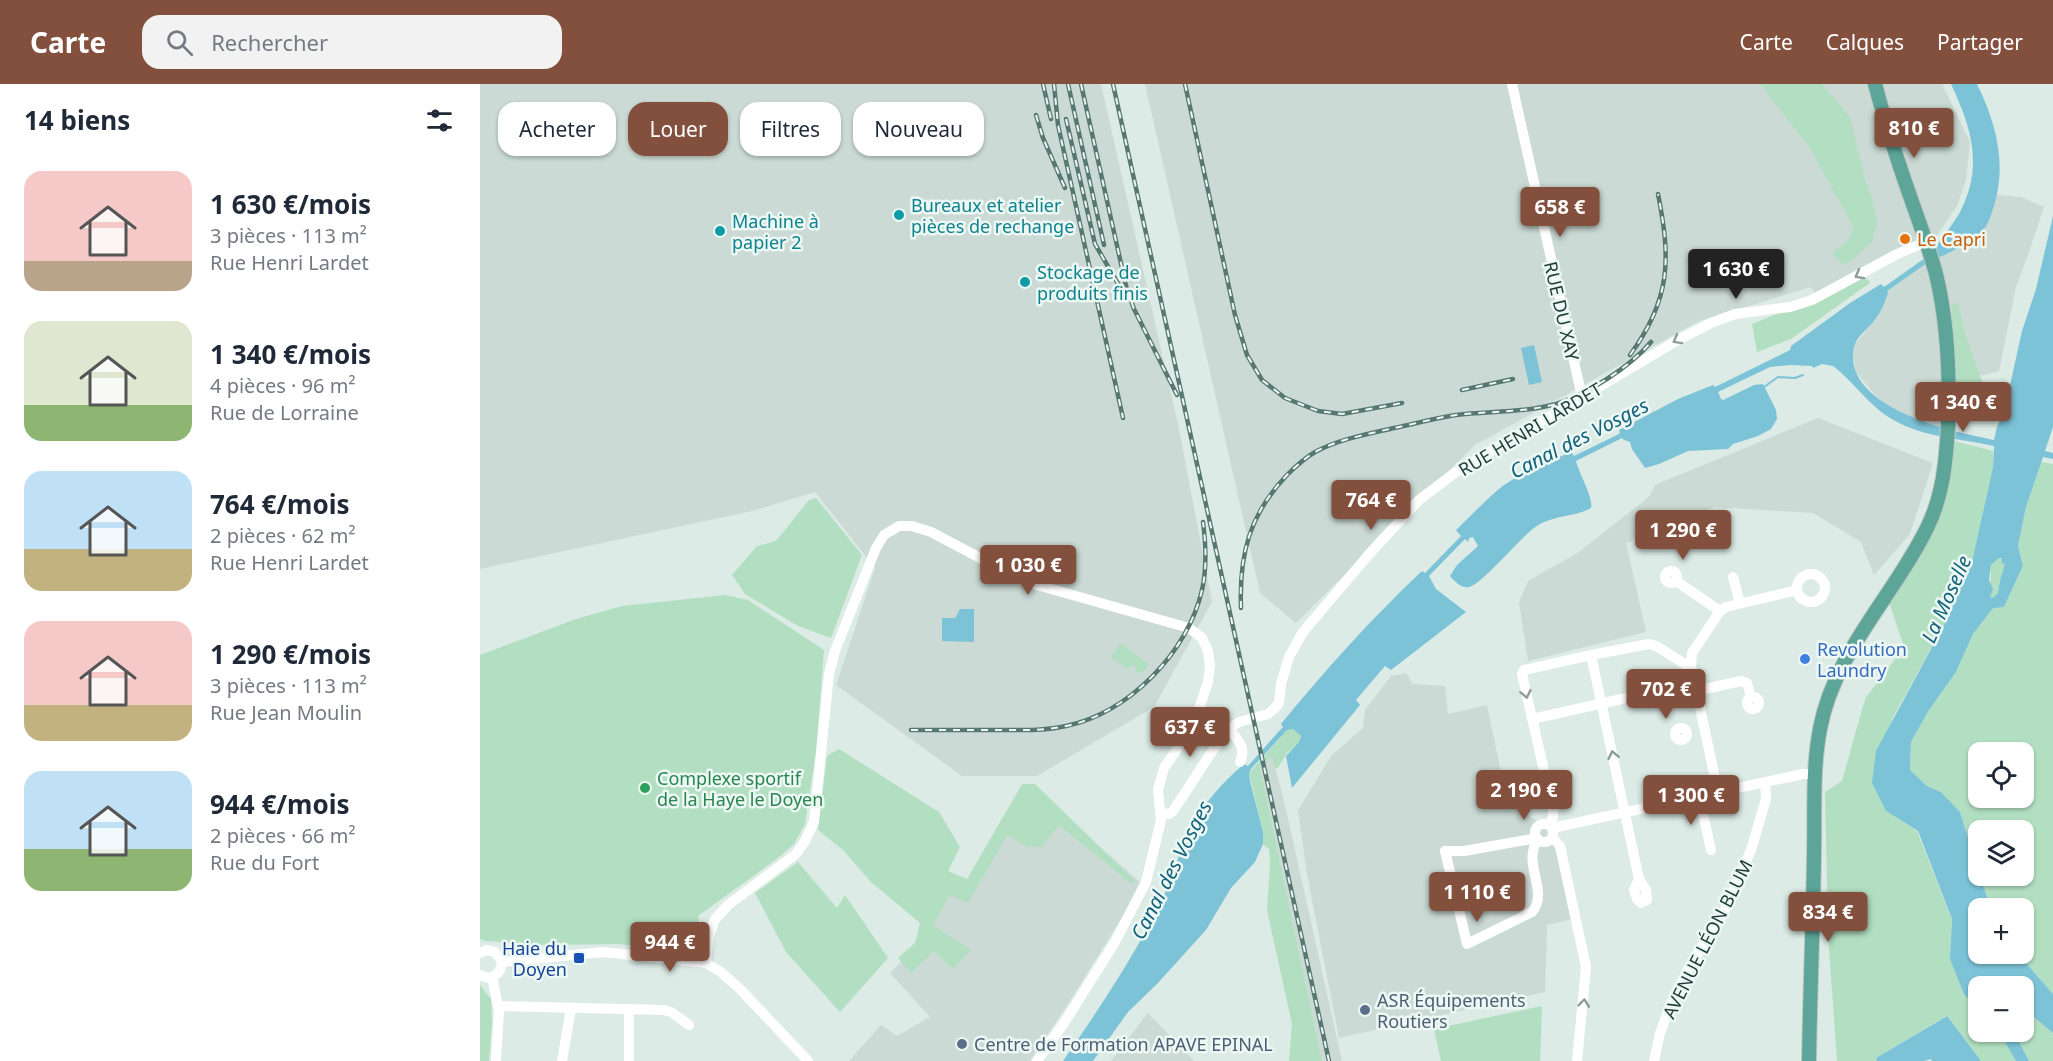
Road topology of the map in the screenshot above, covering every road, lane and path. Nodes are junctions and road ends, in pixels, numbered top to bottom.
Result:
1 (1512, 84) edge
2 (1875, 84) edge
3 (1926, 244) junction
4 (1582, 397) junction
5 (1733, 577) dead end
6 (1676, 580) dead end
7 (1797, 590) dead end
8 (1740, 603) junction
9 (1720, 611) junction
10 (1591, 655) junction
11 (1691, 666) junction
12 (1696, 691) junction
13 (1653, 692) dead end
14 (1751, 697) dead end
15 (1601, 703) junction
16 (1532, 719) junction
17 (1704, 722) junction
18 (1229, 729) junction
19 (1685, 729) dead end
20 (1240, 762) dead end
21 (1815, 774) junction
22 (1766, 782) junction
23 (1718, 792) junction
24 (1699, 796) junction
25 (1626, 812) junction
26 (1161, 813) junction
27 (1551, 830) junction
28 (1537, 836) junction
29 (1711, 850) dead end
30 (1639, 879) dead end
31 (480, 953) edge
32 (502, 962) junction
33 (706, 963) junction
34 (480, 975) edge
35 (492, 977) junction
36 (499, 1006) junction
37 (571, 1008) junction
38 (629, 1010) junction
39 (688, 1025) dead end
40 (805, 1060) edge
41 (496, 1061) edge
42 (562, 1061) edge
43 (629, 1061) edge
44 (1037, 1061) edge
45 (1577, 1061) edge
46 (1654, 1061) edge
47 (1809, 1061) edge

1 - 4 street, RUE DU XAY
2 - 3 main road
3 -> 4 street, RUE HENRI LARDET
3 - 21 main road
4 - 18 street, RUE HENRI LARDET
5 - 8 street
6 - 9 street
7 - 8 street
8 - 9 street
9 - 11 street
10 - 11 street
10 - 15 street
10 -> 16 street
11 - 12 street
12 - 14 street
12 - 17 street
13 - 15 street
15 - 16 street
25 -> 15 street
16 - 27 street
17 - 19 street
17 - 23 street
18 - 20 street
18 - 26 street
21 - 22 street
21 - 47 main road
22 - 23 street
22 - 46 street, AVENUE LÉON BLUM
23 - 24 street
24 - 25 street
24 - 29 street
25 - 27 street
25 - 30 street
26 - 33 street
26 - 44 street
27 - 28 street
27 - 28 street
45 -> 27 street
28 - 28 street
31 - 32 street
32 - 33 street
32 - 35 street
33 - 40 street
34 - 35 street
35 - 36 street
36 - 37 street
36 - 41 street
37 - 38 street
37 - 42 street
38 - 39 street
38 - 43 street

